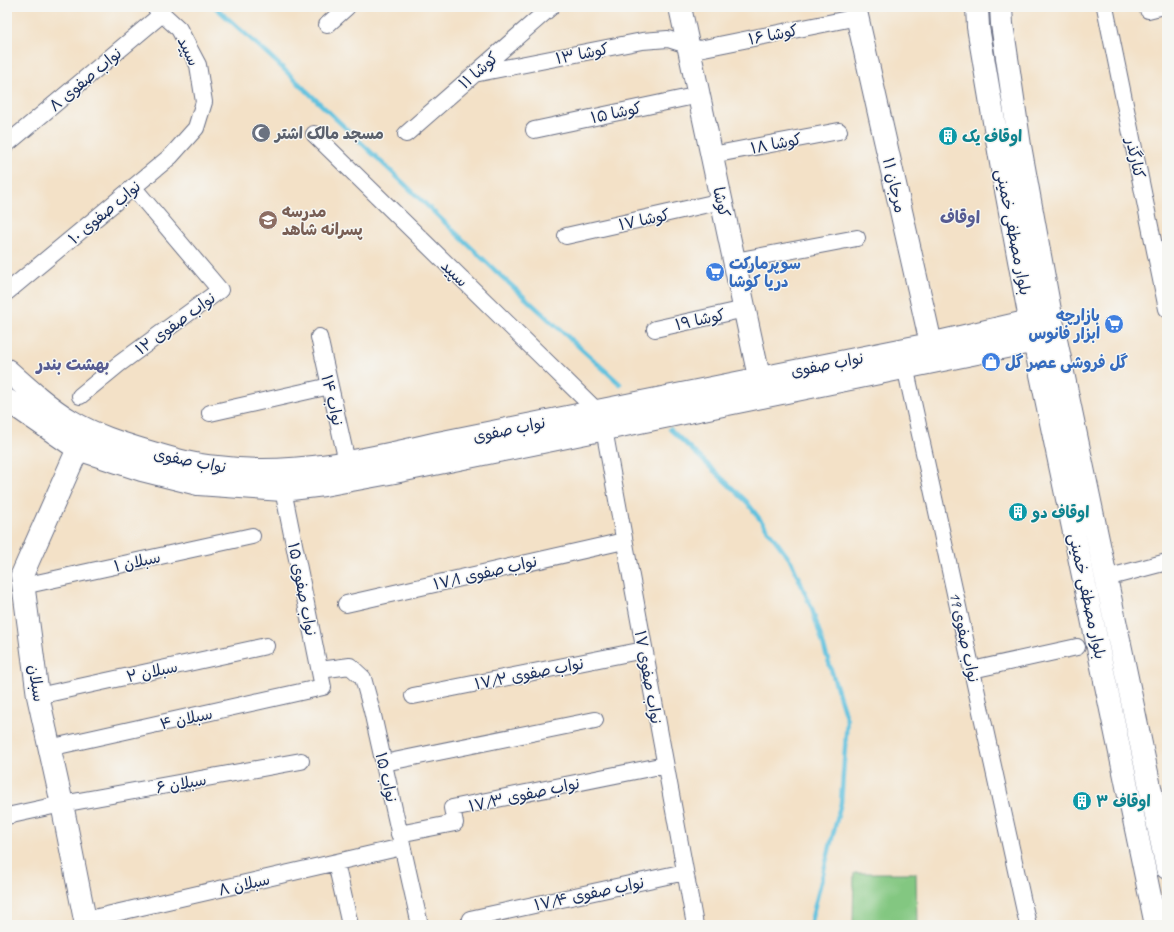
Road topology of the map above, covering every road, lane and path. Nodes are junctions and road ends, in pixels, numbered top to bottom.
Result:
1 (347, 7) edge
2 (551, 7) edge
3 (680, 7) edge
4 (977, 7) edge
5 (1001, 7) edge
6 (1105, 7) edge
7 (158, 11) edge
8 (856, 12) edge
9 (327, 25) dead end
10 (689, 46) junction
11 (474, 74) junction
12 (699, 95) junction
13 (196, 128) joint
14 (534, 130) dead end
15 (839, 131) dead end
16 (314, 134) dead end
17 (406, 134) dead end
18 (7, 144) edge
19 (712, 155) junction
20 (133, 187) junction
21 (722, 202) junction
22 (566, 236) dead end
23 (857, 238) dead end
24 (735, 261) junction
25 (7, 292) edge
26 (745, 309) junction
27 (1167, 309) edge
28 (1043, 328) junction
29 (655, 329) dead end
30 (319, 337) dead end
31 (933, 353) junction
32 (904, 359) junction
33 (7, 370) edge
34 (330, 386) junction
35 (762, 387) junction
36 (80, 396) dead end
37 (7, 400) edge
38 (210, 414) dead end
39 (600, 420) junction
40 (82, 439) junction
41 (347, 462) junction
42 (370, 468) junction
43 (283, 490) junction
44 (252, 536) dead end
45 (624, 540) junction
46 (1167, 562) edge
47 (1106, 578) junction
48 (22, 586) junction
49 (346, 604) dead end
50 (266, 646) dead end
51 (1077, 647) dead end
52 (644, 650) junction
53 (320, 670) junction
54 (972, 670) junction
55 (323, 687) joint
56 (38, 696) junction
57 (413, 696) dead end
58 (596, 720) dead end
59 (49, 748) junction
60 (301, 761) dead end
61 (384, 763) junction
62 (665, 765) junction
63 (62, 804) junction
64 (7, 816) edge
65 (401, 841) junction
66 (336, 863) junction
67 (1167, 868) edge
68 (685, 872) junction
69 (470, 919) dead end
70 (85, 922) edge
71 (350, 925) edge
72 (420, 925) edge
73 (695, 925) edge
74 (1028, 925) edge
75 (1156, 925) edge

1 - 9 street
2 - 11 street, کوشا ۱۱
3 - 10 street, کوشا
4 - 28 street, بلوار مصطفی خمینی
5 - 28 street, بلوار مصطفی خمینی
6 - 27 street, کنارگذر
7 - 13 street, سپید
7 - 18 street, نواب صفوی ۸
8 - 10 street, کوشا ۱۶
8 - 31 street, مرجان ۱۱
10 - 11 street, کوشا ۱۳
10 - 12 street, کوشا
11 - 17 street, کوشا ۱۱
12 - 14 street, کوشا ۱۵
12 - 19 street, کوشا
13 - 20 street, نواب صفوی ۱۰
15 - 19 street, کوشا ۱۸
16 - 39 street, سپید
19 - 21 street, کوشا
20 - 25 street, نواب صفوی ۱۰
20 - 36 street, نواب صفوی ۱۲
21 - 22 street, کوشا ۱۷
21 - 24 street, کوشا
23 - 24 street
24 - 26 street, کوشا
26 - 29 street, کوشا ۱۹
26 - 35 street, کوشا
28 - 31 street, نواب صفوی
28 - 47 street, بلوار مصطفی خمینی
28 - 75 street, بلوار مصطفی خمینی
30 - 34 street, نواب ۱۴
31 - 32 street, نواب صفوی
32 - 35 street, نواب صفوی
32 - 54 street, نواب صفوی 19
33 - 40 street, نواب صفوی
34 - 38 street
34 - 41 street, نواب ۱۴
35 - 39 street, نواب صفوی
37 - 40 street, نواب صفوی
39 - 42 street, نواب صفوی
39 - 45 street, نواب صفوی ۱۷
40 - 41 street, نواب صفوی
40 - 43 street, نواب صفوی
40 - 48 street, سبلان
41 - 42 street, نواب صفوی
42 - 43 street, نواب صفوی
43 - 53 street, نواب صفوی ۱۵
44 - 48 street, سبلان ۱
45 - 49 street, نواب صفوی ۱۷/۱
45 - 52 street, نواب صفوی ۱۷
46 - 47 street
47 - 67 street, بلوار مصطفی خمینی
48 - 56 street, سبلان
50 - 56 street, سبلان ۲
51 - 54 street
52 - 57 street, نواب صفوی ۱۷/۲
52 - 62 street, نواب صفوی ۱۷
53 - 55 street, نواب صفوی ۱۵
53 - 61 street, نواب ۱۵
54 - 74 street, نواب صفوی 19
55 - 59 street, سبلان ۴
56 - 59 street, سبلان
58 - 61 street
59 - 63 street, سبلان
60 - 63 street, سبلان ۶
61 - 65 street, نواب ۱۵
62 - 65 street, نواب صفوی ۱۷/۳
62 - 68 street, نواب صفوی ۱۷
63 - 64 street, سبلان ۶
63 - 70 street, سبلان
65 - 66 street, سبلان ۸
65 - 72 street, نواب ۱۵
66 - 70 street, سبلان ۸
66 - 71 street
68 - 69 street, نواب صفوی ۱۷/۴
68 - 73 street, نواب صفوی ۱۷

